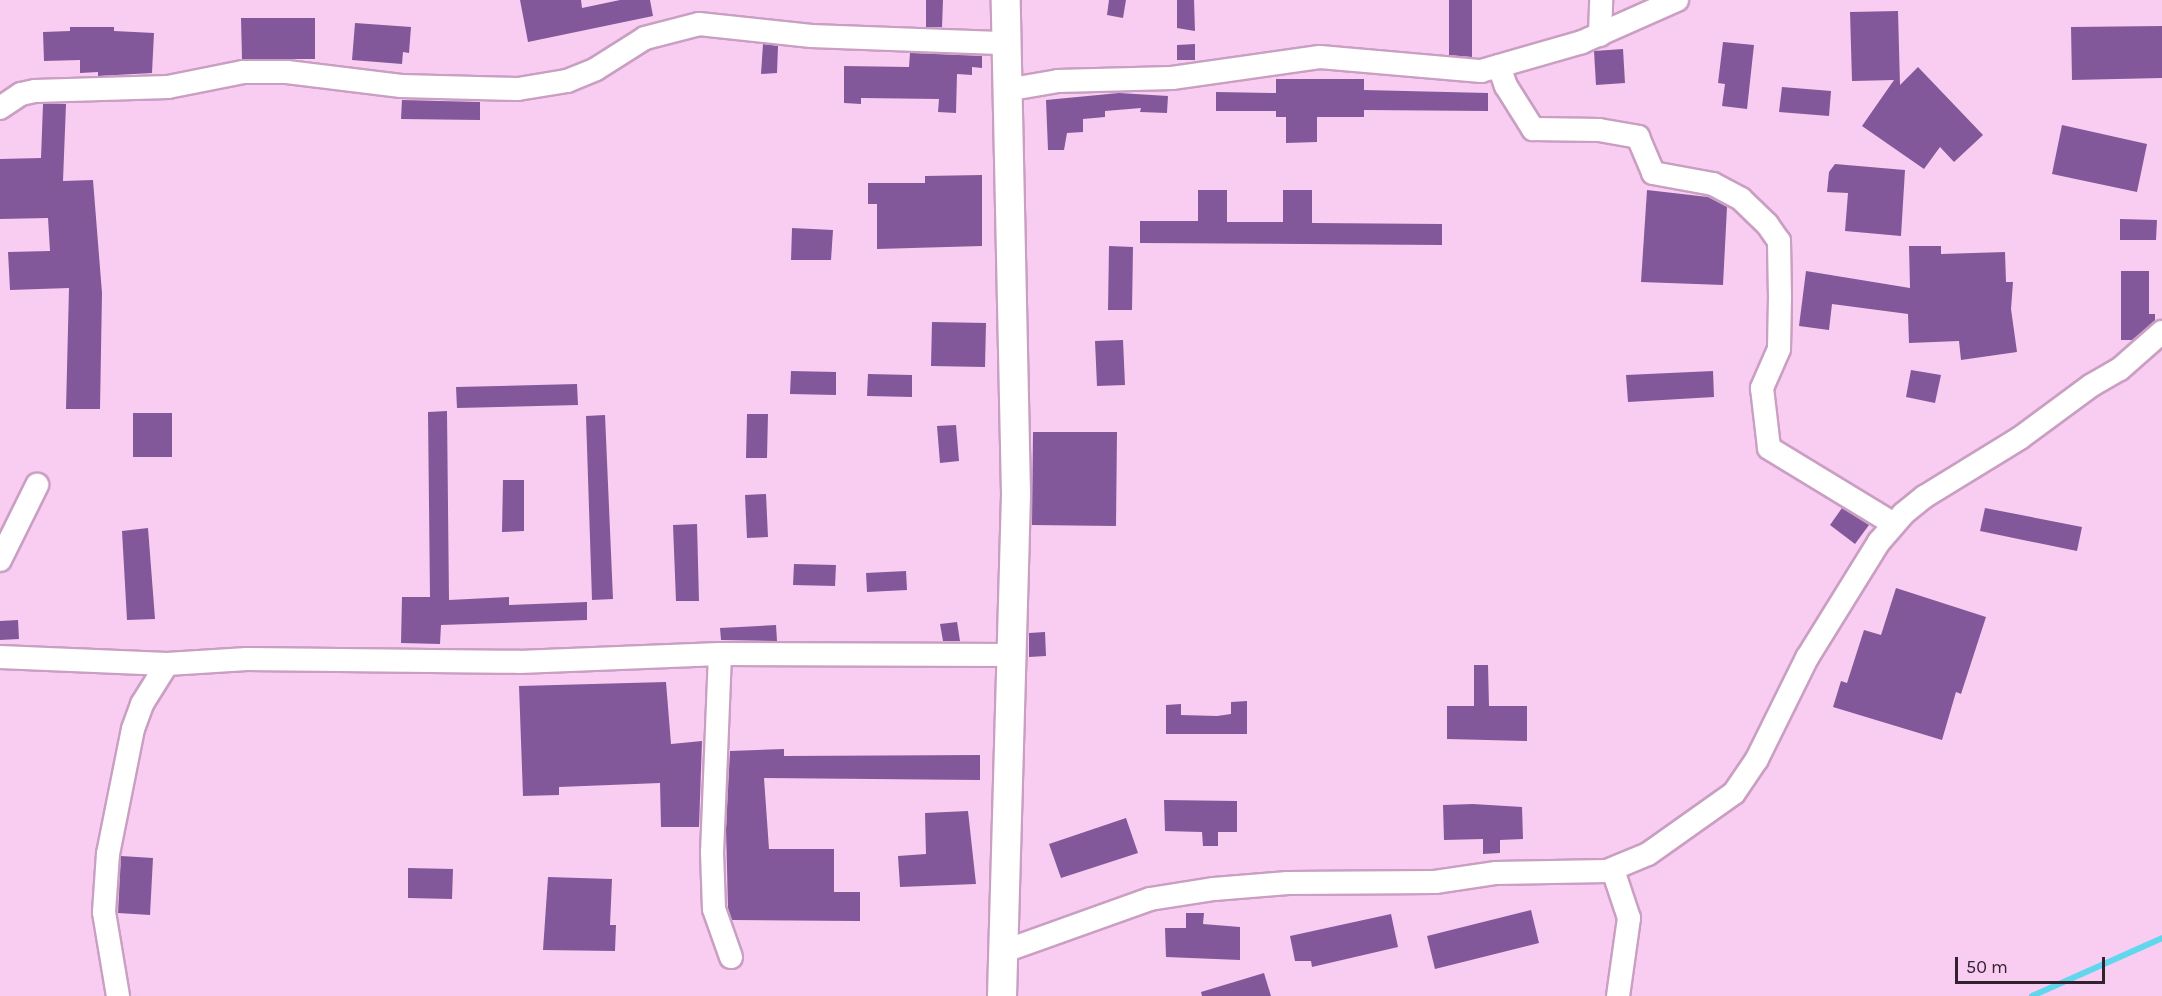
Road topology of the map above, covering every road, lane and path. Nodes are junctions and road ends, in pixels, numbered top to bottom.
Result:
1 (1006, 0) edge
2 (1601, 0) edge
3 (1677, 0) edge
4 (1600, 35) junction
5 (1006, 43) junction
6 (1499, 66) junction
7 (1006, 90) junction
8 (0, 108) edge
9 (2162, 332) edge
10 (36, 485) dead end
11 (1894, 524) junction
12 (0, 560) edge
13 (720, 654) junction
14 (1011, 655) junction
15 (0, 657) edge
16 (167, 664) junction
17 (1613, 870) junction
18 (1002, 952) junction
19 (730, 957) dead end
20 (118, 996) edge
21 (1002, 996) edge
22 (1618, 996) edge

1 - 5 street
2 - 4 street
3 - 4 street
4 - 6 street
5 - 7 street
5 - 8 street
6 - 7 street
6 - 11 street
7 - 14 street
9 - 11 street
10 - 12 street
11 - 17 street
13 - 14 street
13 - 16 street
13 - 19 street
14 - 18 street
15 - 16 street
16 - 20 street
17 - 18 street
17 - 22 street
18 - 21 street

